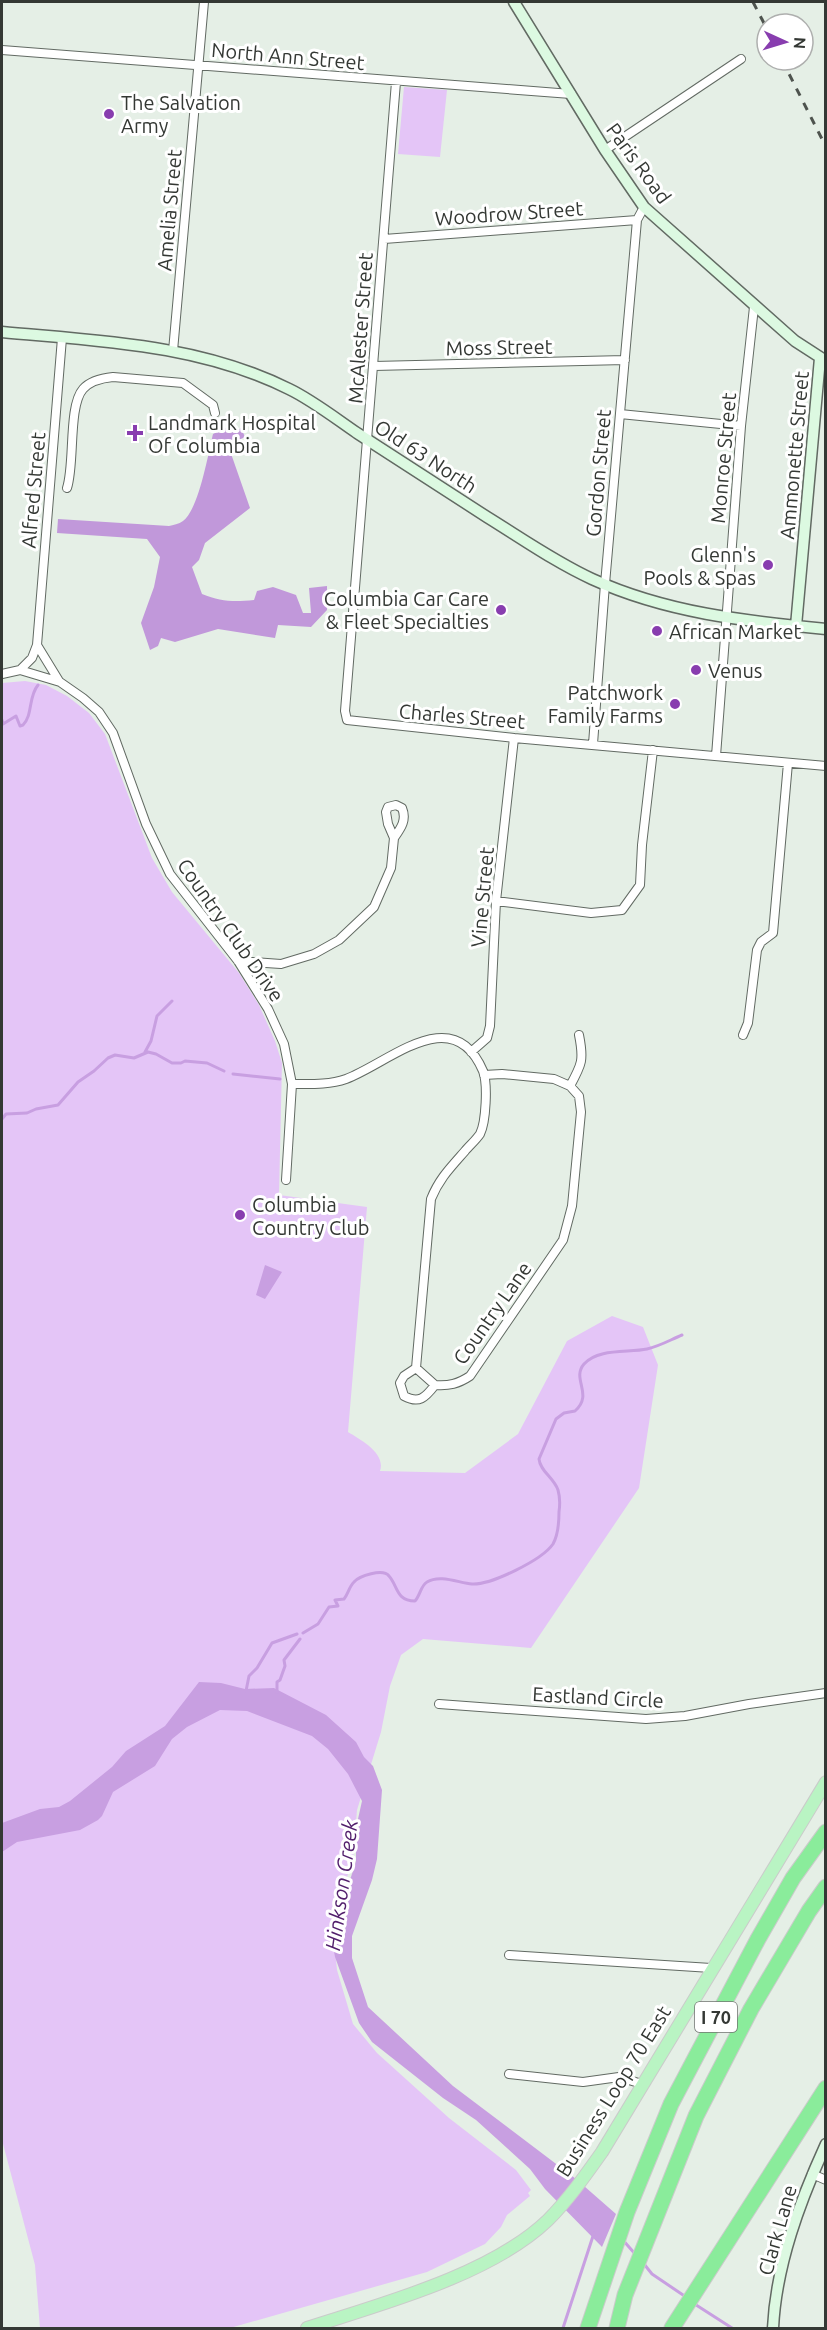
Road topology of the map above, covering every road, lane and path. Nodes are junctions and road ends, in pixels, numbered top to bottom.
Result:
1 (204, 2) edge
2 (514, 2) edge
3 (2, 50) edge
4 (741, 59) dead end
5 (199, 65) junction
6 (396, 81) junction
7 (571, 94) junction
8 (605, 150) junction
9 (644, 207) junction
10 (637, 220) junction
11 (384, 239) junction
12 (754, 307) junction
13 (2, 332) edge
14 (62, 338) junction
15 (173, 351) junction
16 (823, 359) edge
17 (625, 360) junction
18 (374, 366) junction
19 (215, 413) dead end
20 (620, 414) junction
21 (741, 426) junction
22 (368, 440) junction
23 (67, 488) dead end
24 (604, 584) junction
25 (726, 619) junction
26 (796, 626) junction
27 (825, 628) edge
28 (37, 645) junction
29 (20, 670) junction
30 (2, 674) edge
31 (60, 682) junction
32 (347, 720) joint
33 (514, 738) junction
34 (593, 744) junction
35 (653, 750) junction
36 (716, 756) junction
37 (788, 763) junction
38 (825, 766) edge
39 (394, 838) dead end
40 (496, 901) junction
41 (238, 961) junction
42 (579, 1035) dead end
43 (743, 1035) dead end
44 (471, 1052) junction
45 (484, 1075) junction
46 (292, 1084) junction
47 (570, 1086) junction
48 (286, 1180) dead end
49 (416, 1368) junction
50 (435, 1385) junction
51 (825, 1693) edge
52 (439, 1704) dead end
53 (825, 1782) edge
54 (825, 1832) edge
55 (825, 1887) edge
56 (509, 1955) dead end
57 (711, 1968) junction
58 (509, 2074) dead end
59 (642, 2084) junction
60 (825, 2088) edge
61 (825, 2144) edge
62 (812, 2174) junction
63 (825, 2180) edge
64 (773, 2323) edge
65 (307, 2328) edge
66 (588, 2328) edge
67 (617, 2328) edge
68 (672, 2328) edge

1 - 5 street, Amelia Street
2 - 7 main road, Paris Road
3 - 5 street, North Ann Street
4 - 8 street
5 - 6 street, North Ann Street
5 - 15 street, Amelia Street
6 - 7 street, North Ann Street
6 - 11 street, McAlester Street
7 - 8 main road, Paris Road
8 - 9 main road, Paris Road
9 - 10 street, Gordon Street
9 - 12 main road, Paris Road
10 - 11 street, Woodrow Street
10 - 17 street, Gordon Street
11 - 18 street, McAlester Street
12 - 16 main road, Paris Road
12 - 21 street, Monroe Street
13 - 14 main road, Old 63 North
14 - 15 main road, Old 63 North
14 - 28 street, Alfred Street
15 - 22 main road, Old 63 North
16 - 26 main road, Ammonette Street
17 - 18 street, Moss Street
17 - 20 street, Gordon Street
18 - 22 street, McAlester Street
19 - 23 street
20 - 21 street
20 - 24 street, Gordon Street
21 - 25 street, Monroe Street
22 - 24 main road, Old 63 North
22 - 32 street, McAlester Street
24 - 25 main road, Old 63 North
24 - 34 street, Gordon Street
25 - 26 main road, Old 63 North
25 - 36 street, Monroe Street
26 - 27 main road, Old 63 North
28 - 29 street, Alfred Street
28 - 31 street
29 - 30 street, Country Club Drive
29 - 31 street, Country Club Drive
31 - 41 street, Country Club Drive
32 - 33 street, Charles Street
33 - 34 street, Charles Street
33 - 40 street, Vine Street
34 - 35 street, Charles Street
35 - 36 street, Charles Street
35 - 40 street
36 - 37 street, Charles Street
37 - 38 street, Charles Street
37 - 43 street
39 - 41 street
40 - 44 street, Vine Street
41 - 46 street, Country Club Drive
42 - 47 street
44 - 45 street
44 - 46 street
45 - 47 street
45 - 49 street
46 - 48 street, Country Club Drive
47 - 50 street, Country Lane
49 - 50 street
49 - 50 street
51 - 52 street, Eastland Circle
53 - 57 main road, Business Loop 70 East
54 - 66 highway, I 70
55 - 67 highway, I 70
56 - 57 street
57 - 59 main road, Business Loop 70 East
58 - 59 street
59 - 65 main road, Business Loop 70 East
60 - 68 highway
61 - 62 main road, Clark Lane
62 - 63 street
62 - 64 main road, Clark Lane

